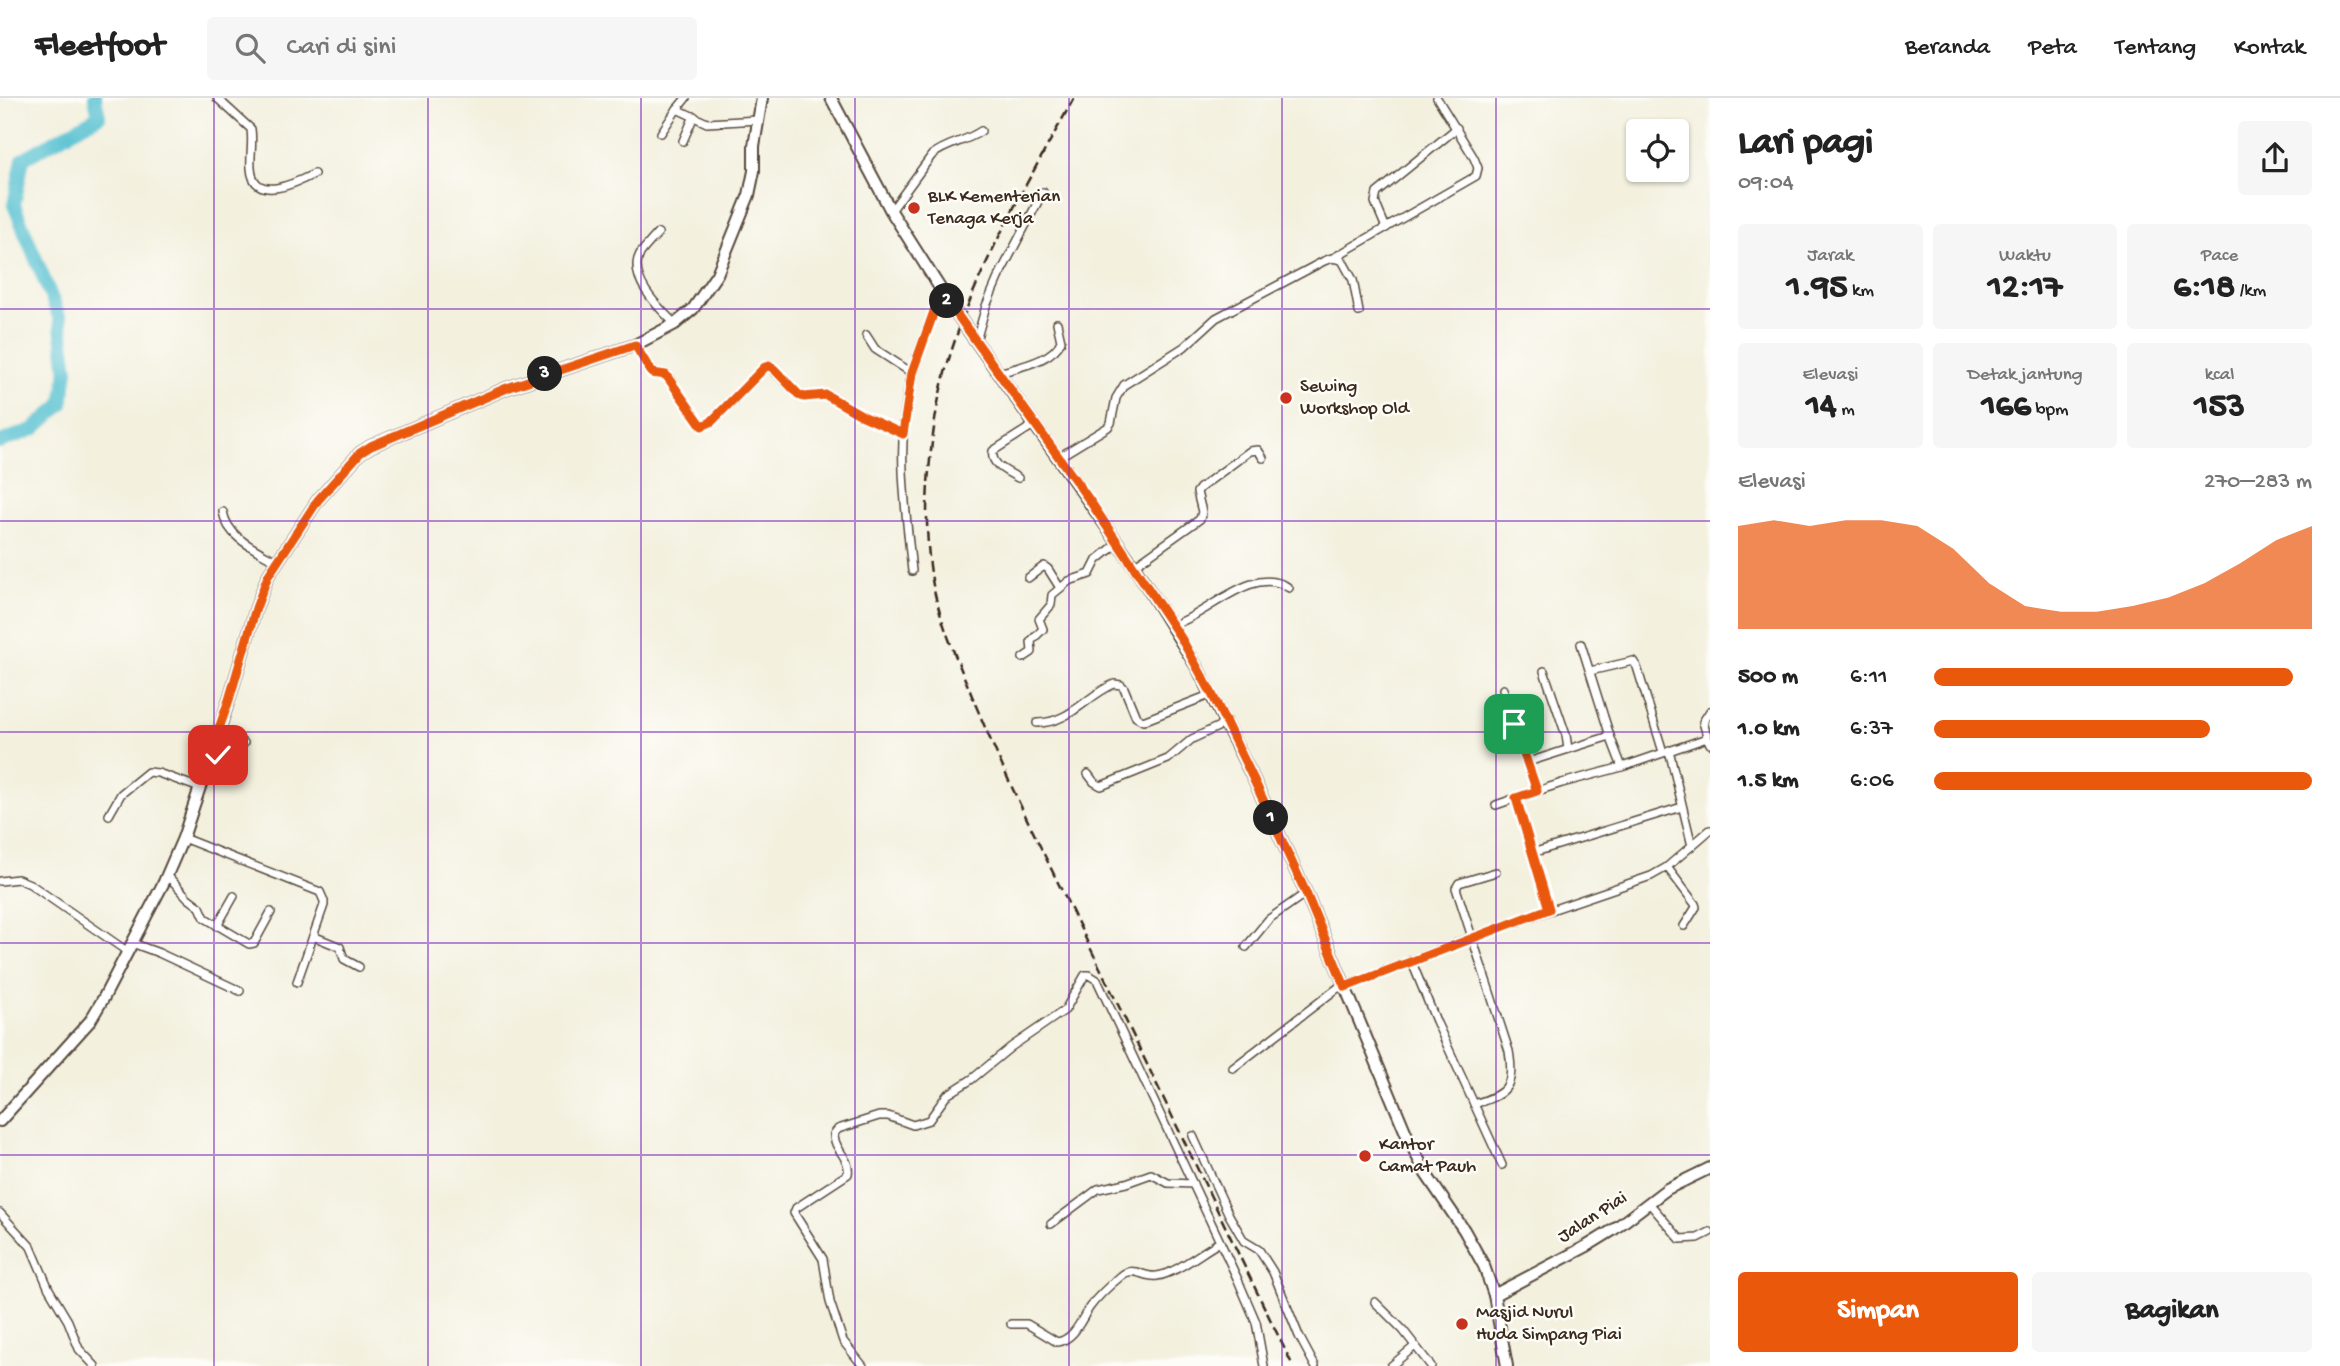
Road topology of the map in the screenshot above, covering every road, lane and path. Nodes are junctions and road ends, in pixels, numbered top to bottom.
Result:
1 (217, 98) edge
2 (686, 98) edge
3 (762, 98) edge
4 (831, 98) edge
5 (1437, 98) edge
6 (677, 109) junction
7 (694, 116) junction
8 (758, 120) junction
9 (1457, 128) junction
10 (981, 131) dead end
11 (662, 133) dead end
12 (683, 141) dead end
13 (314, 174) dead end
14 (1043, 192) dead end
15 (891, 211) junction
16 (1386, 228) junction
17 (658, 233) dead end
18 (1332, 258) junction
19 (941, 292) junction
20 (1359, 312) dead end
21 (1056, 323) dead end
22 (675, 324) junction
23 (866, 335) dead end
24 (973, 337) junction
25 (635, 345) junction
26 (912, 373) junction
27 (999, 373) junction
28 (1035, 424) junction
29 (903, 434) junction
30 (1059, 457) junction
31 (1263, 458) dead end
32 (1018, 478) dead end
33 (223, 512) dead end
34 (1118, 543) junction
35 (278, 562) junction
36 (1134, 566) junction
37 (912, 571) dead end
38 (1028, 578) dead end
39 (1060, 588) junction
40 (1289, 588) dead end
41 (1173, 625) junction
42 (1581, 644) dead end
43 (1023, 657) dead end
44 (1544, 671) dead end
45 (1590, 671) junction
46 (1503, 689) dead end
47 (1212, 694) junction
48 (1710, 711) edge
49 (1037, 723) dead end
50 (1226, 723) junction
51 (1610, 736) junction
52 (1709, 741) edge
53 (244, 743) dead end
54 (1568, 749) junction
55 (1666, 751) junction
56 (210, 754) junction
57 (1528, 762) junction
58 (1622, 767) junction
59 (1088, 774) dead end
60 (200, 788) junction
61 (1537, 791) junction
62 (1516, 798) junction
63 (1496, 805) dead end
64 (1682, 807) junction
65 (108, 815) dead end
66 (1710, 830) edge
67 (183, 838) junction
68 (1692, 846) junction
69 (1532, 853) junction
70 (1667, 867) junction
71 (1496, 872) dead end
72 (167, 875) junction
73 (0, 881) edge
74 (1306, 893) junction
75 (234, 896) dead end
76 (1549, 909) junction
77 (271, 912) dead end
78 (217, 926) junction
79 (1684, 926) dead end
80 (313, 936) junction
81 (1472, 937) junction
82 (1246, 947) dead end
83 (130, 948) junction
84 (1411, 960) junction
85 (359, 967) dead end
86 (297, 982) dead end
87 (1344, 985) junction
88 (240, 991) dead end
89 (1233, 1068) dead end
90 (1474, 1104) junction
91 (0, 1121) edge
92 (1193, 1136) dead end
93 (1502, 1165) dead end
94 (1710, 1168) edge
95 (1193, 1184) junction
96 (1649, 1203) junction
97 (0, 1213) edge
98 (1051, 1224) dead end
99 (1710, 1232) edge
100 (1220, 1242) junction
101 (1494, 1295) junction
102 (1374, 1302) dead end
103 (1011, 1324) dead end
104 (1415, 1346) junction
105 (95, 1366) edge
106 (863, 1366) edge
107 (1264, 1366) edge
108 (1315, 1366) edge
109 (1391, 1366) edge
110 (1431, 1366) edge
111 (1507, 1366) edge

1 - 13 street
2 - 6 street
3 - 8 street
4 - 15 street
5 - 9 street
6 - 7 street
6 - 11 street
7 - 8 street
7 - 12 street
8 - 22 street
9 - 16 street
9 - 16 street
10 - 15 street
14 - 24 street
15 - 19 street
16 - 18 street
17 - 22 street
18 - 20 street
18 - 30 street
19 - 24 street, bridge
19 - 26 street
21 - 27 street
22 - 25 street
23 - 26 street
24 - 27 street
25 - 29 street
25 - 35 street
26 - 29 street
27 - 28 street
28 - 30 street
28 - 32 street
29 - 37 street
30 - 34 street
31 - 36 street
33 - 35 street
34 - 36 street
34 - 39 street
35 - 56 street
36 - 41 street
38 - 39 street
39 - 43 street
40 - 41 street
41 - 47 street
42 - 45 street
44 - 54 street
45 - 51 street
45 - 55 street
46 - 57 street
47 - 49 street
47 - 50 street
48 - 52 street
50 - 59 street
50 - 74 street
51 - 54 street
51 - 58 street
52 - 55 street
53 - 56 street
54 - 57 street
55 - 58 street
55 - 64 street
56 - 60 street
57 - 61 street
58 - 61 street
60 - 65 street
60 - 67 street
61 - 62 street
62 - 63 street
62 - 69 street
64 - 68 street
64 - 69 street
66 - 68 street
67 - 72 street
67 - 80 street
68 - 70 street
69 - 76 street
70 - 76 street
70 - 79 street
71 - 81 street
72 - 78 street
72 - 83 street
73 - 83 street
74 - 82 street
74 - 87 street
75 - 78 street
76 - 81 street
77 - 78 street
80 - 85 street
80 - 86 street
81 - 84 street
81 - 90 street
83 - 88 street
83 - 91 street
84 - 87 street
84 - 90 street
87 - 89 street
87 - 101 street
90 - 93 street
92 - 108 street
94 - 96 street, Jalan Piai
95 - 98 street
95 - 100 street
95 - 106 street
96 - 99 street
96 - 101 street, Jalan Piai
97 - 105 street
100 - 103 street
100 - 107 street
101 - 111 street
102 - 104 street
104 - 109 street
104 - 110 street

